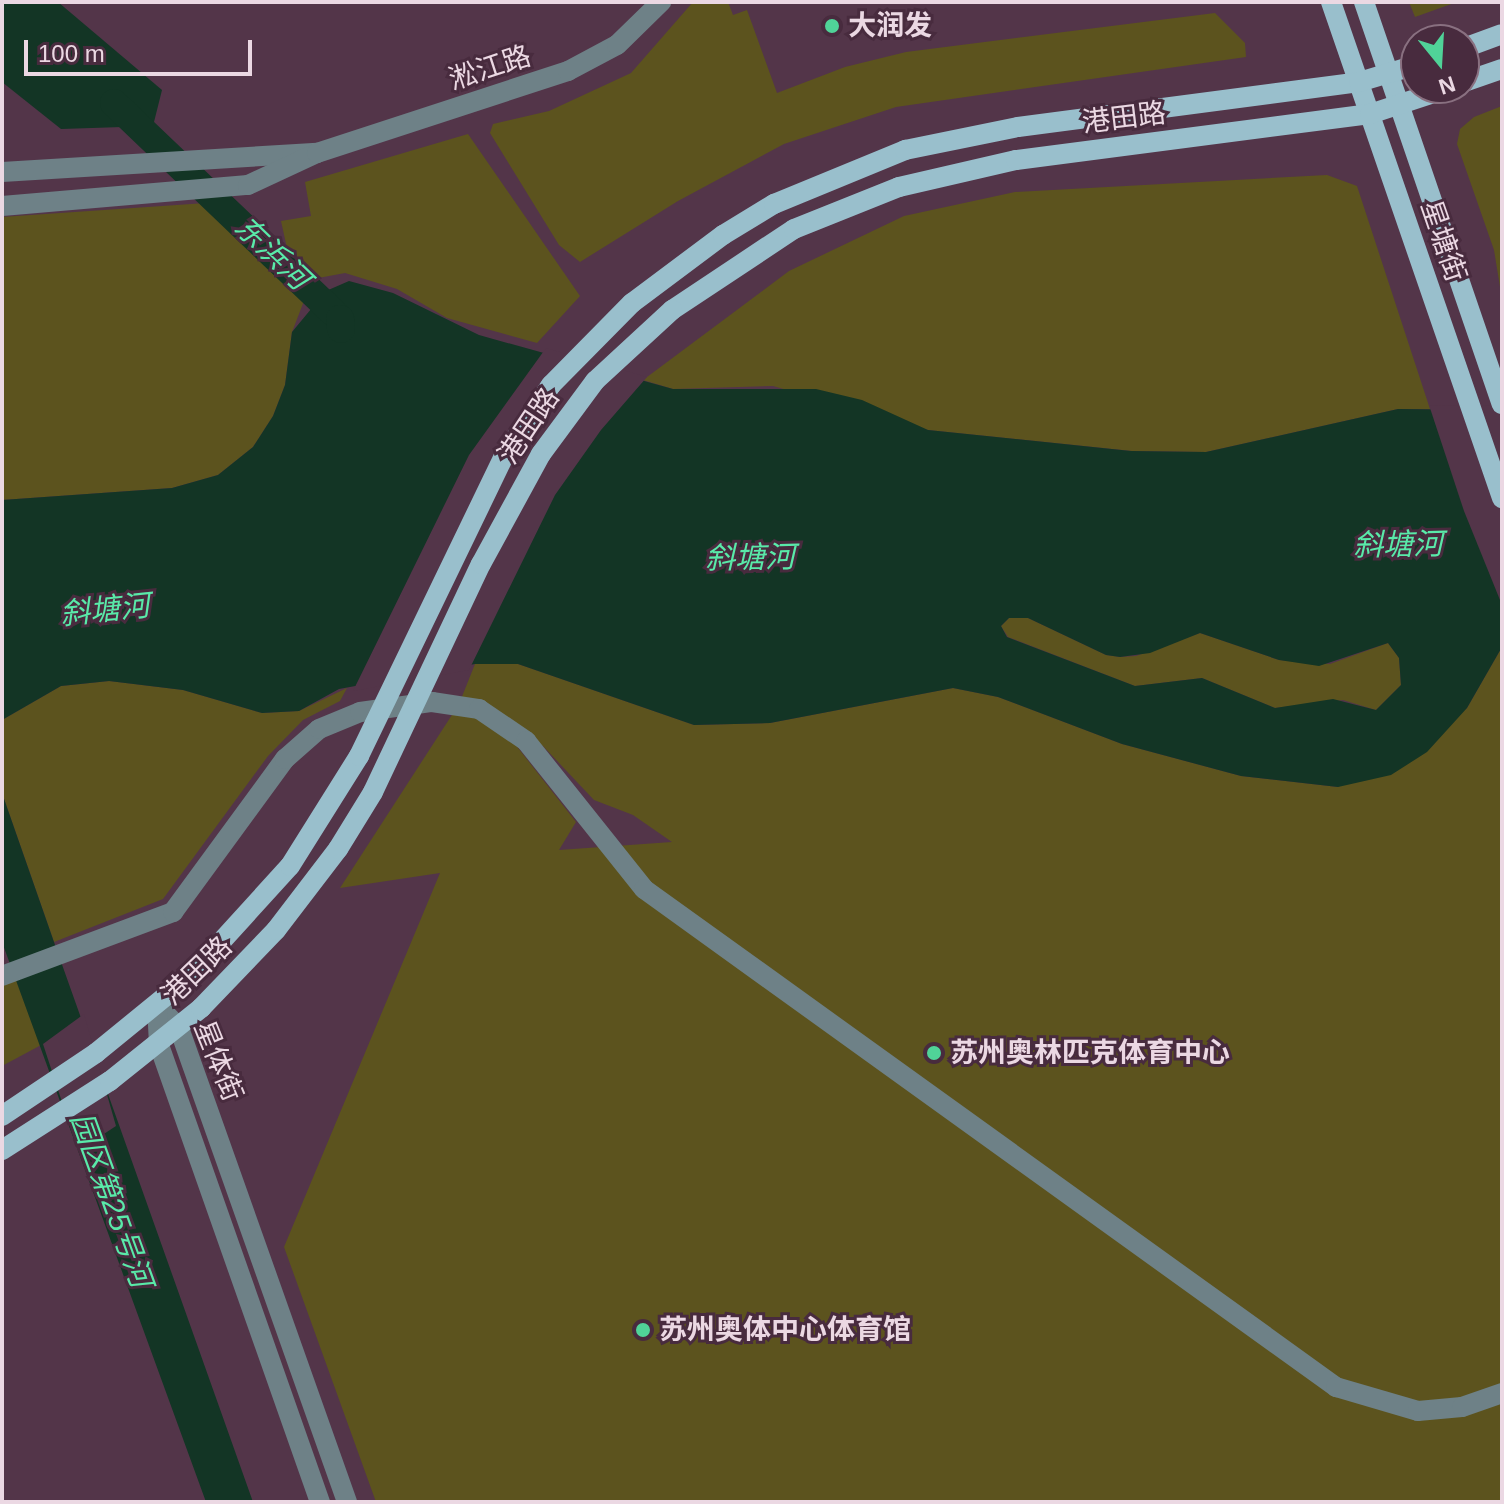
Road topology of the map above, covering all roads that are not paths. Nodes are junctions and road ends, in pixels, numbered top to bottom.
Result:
1 (661, 2) edge
2 (1331, 2) edge
3 (1364, 2) edge
4 (1502, 34) edge
5 (1480, 42) edge
6 (1502, 69) edge
7 (1400, 70) edge
8 (1389, 74) junction
9 (1480, 77) edge
10 (1359, 82) junction
11 (1405, 104) edge
12 (1399, 106) junction
13 (1370, 114) junction
14 (317, 153) junction
15 (142, 162) junction
16 (2, 172) edge
17 (137, 196) junction
18 (2, 206) edge
19 (1502, 404) edge
20 (1502, 498) edge
21 (8, 974) edge
22 (157, 1005) junction
23 (179, 1028) junction
24 (159, 1045) junction
25 (2, 1116) edge
26 (2, 1150) edge
27 (1502, 1393) edge
28 (320, 1502) edge
29 (347, 1502) edge

1 - 14 street, 淞江路
2 - 10 main road, 星塘街
3 - 8 main road, 星塘街
4 - 5 main road
6 - 9 main road
7 - 8 main road
8 - 10 main road
8 - 12 main road, 星塘街
10 - 13 main road, 星塘街
10 - 22 main road, 港田路, bridge
11 - 12 main road
12 - 13 main road
12 - 19 main road, 星塘街
13 - 20 main road, 星塘街
13 - 23 main road, 港田路, bridge
14 - 15 street, 淞江路
14 - 17 street, 淞江路
15 - 16 street, 淞江路
15 - 17 street
17 - 18 street, 淞江路
21 - 27 street
22 - 23 street, 星体街
22 - 24 street, 星体街
22 - 25 main road, 港田路
23 - 24 main road, 港田路
23 - 29 street, 星体街
24 - 26 main road, 港田路
24 - 28 street, 星体街

